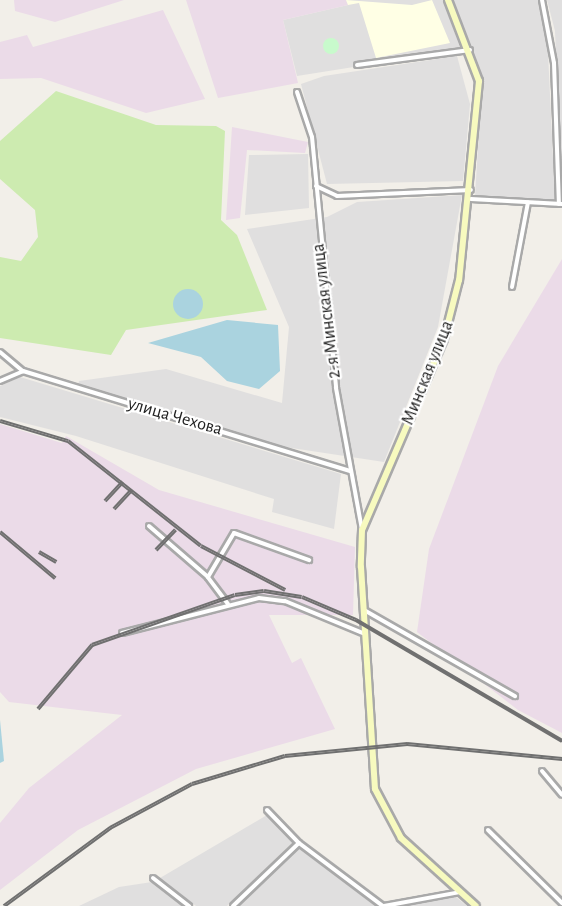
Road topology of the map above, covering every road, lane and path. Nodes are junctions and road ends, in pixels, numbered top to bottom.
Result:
1 (448, 0) edge
2 (542, 0) edge
3 (470, 50) junction
4 (357, 65) dead end
5 (297, 93) dead end
6 (316, 186) junction
7 (471, 190) junction
8 (471, 199) junction
9 (528, 202) junction
10 (561, 204) edge
11 (512, 287) dead end
12 (0, 352) edge
13 (23, 371) junction
14 (0, 381) edge
15 (350, 471) junction
16 (149, 526) dead end
17 (362, 530) junction
18 (309, 560) dead end
19 (208, 577) junction
20 (228, 604) junction
21 (363, 610) junction
22 (122, 633) dead end
23 (365, 634) junction
24 (515, 696) dead end
25 (542, 771) dead end
26 (562, 795) edge
27 (267, 810) dead end
28 (488, 830) dead end
29 (299, 843) junction
30 (153, 878) dead end
31 (460, 892) junction
32 (562, 903) edge
33 (189, 906) edge
34 (233, 906) edge
35 (383, 906) edge
36 (476, 906) edge

1 - 3 main road, Минская улица
2 - 10 street
3 - 4 street
3 - 7 main road, Минская улица
5 - 6 street, 2-я Минская улица
6 - 7 street
6 - 15 street, 2-я Минская улица
7 - 8 main road, Минская улица
8 - 9 street
8 - 17 main road, Минская улица
9 - 10 street
9 - 11 street
12 - 13 street
13 - 14 street
13 - 15 street, улица Чехова
15 - 17 street, 2-я Минская улица
16 - 19 street
17 - 21 main road, Минская улица
18 - 19 street
19 - 20 street
20 - 22 street
20 - 23 street
21 - 23 main road, Минская улица
21 - 24 street
23 - 31 main road, Минская улица
25 - 26 street
27 - 29 street
28 - 32 street
29 - 34 street
29 - 35 street
30 - 33 street
31 - 35 street
31 - 36 main road, Минская улица

